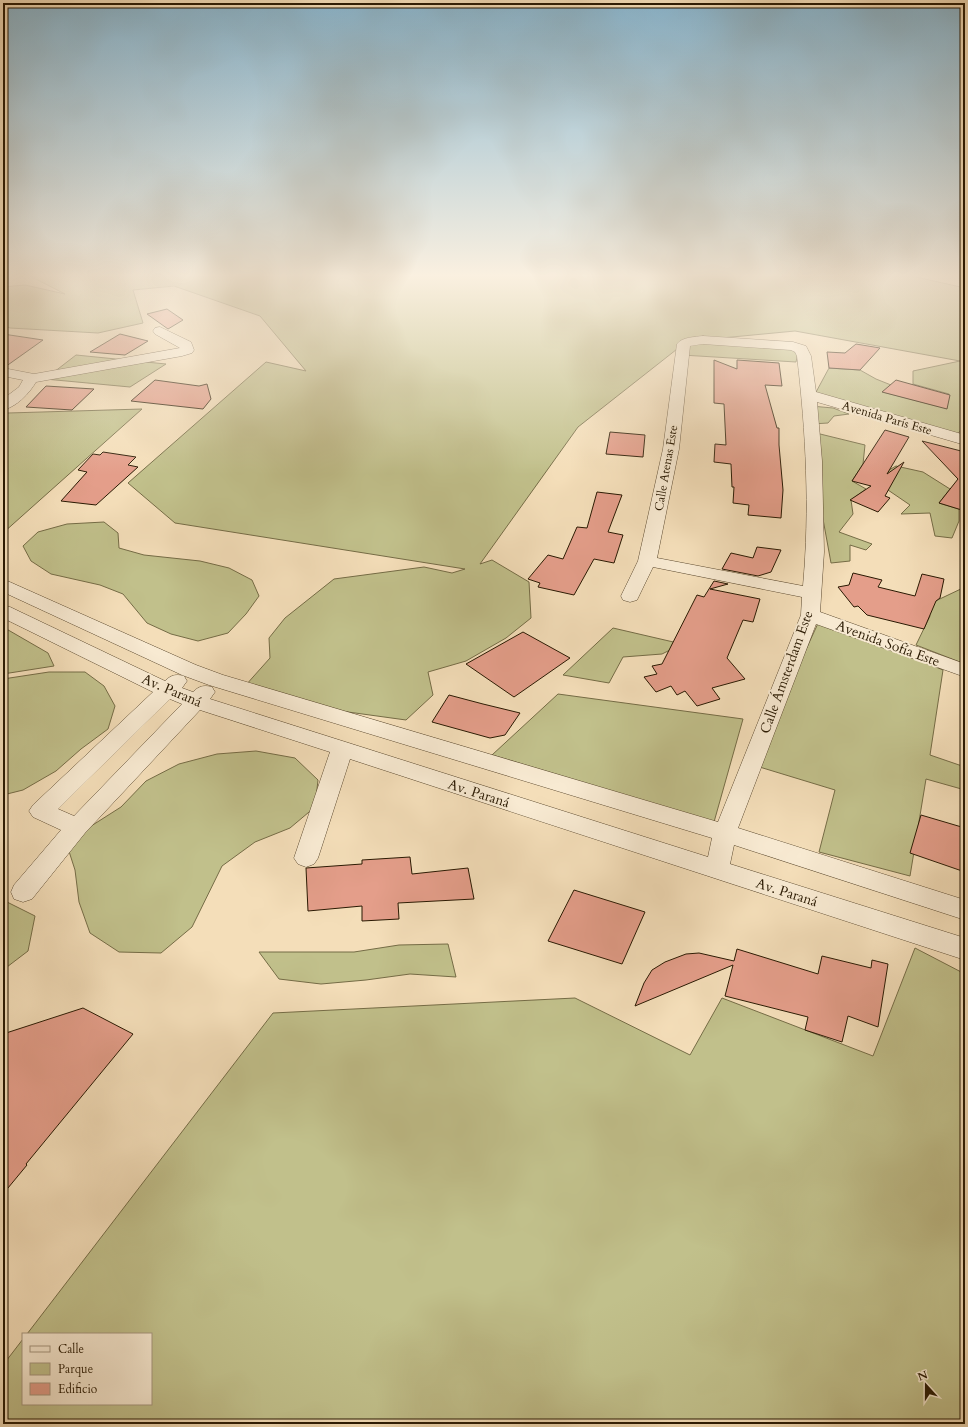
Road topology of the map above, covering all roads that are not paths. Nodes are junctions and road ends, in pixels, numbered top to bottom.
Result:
1 (179, 342) edge
2 (689, 342) edge
3 (732, 342) edge
4 (3, 372) edge
5 (31, 380) junction
6 (809, 395) junction
7 (3, 406) edge
8 (965, 440) edge
9 (646, 561) junction
10 (6, 590) edge
11 (812, 593) junction
12 (630, 596) dead end
13 (3, 611) edge
14 (810, 615) junction
15 (190, 670) junction
16 (965, 671) edge
17 (216, 680) junction
18 (167, 690) junction
19 (195, 701) junction
20 (342, 749) junction
21 (78, 827) junction
22 (725, 833) junction
23 (306, 858) dead end
24 (717, 869) junction
25 (23, 892) dead end
26 (965, 910) edge
27 (965, 949) edge

1 - 5 street
2 - 9 street, Calle Atenas Este
3 - 6 street, Calle Ámsterdam Este
4 - 5 street
5 - 7 street
6 - 8 street, Avenida París Este
6 - 11 street, Calle Ámsterdam Este
9 - 11 street
9 - 12 street, Calle Atenas Este
10 - 15 street, Av. Paraná
11 - 14 street, Calle Ámsterdam Este
13 - 18 street, Av. Paraná
14 - 16 street, Avenida Sofía Este
14 - 22 street, Calle Ámsterdam Este
15 - 17 street, Av. Paraná
15 - 18 street
17 - 19 street
17 - 22 street, Av. Paraná
18 - 19 street, Av. Paraná
18 - 21 street
19 - 20 street, Av. Paraná
19 - 21 street
20 - 23 street
20 - 24 street, Av. Paraná
21 - 25 street
22 - 24 street, Calle Ámsterdam Este
22 - 26 street, Av. Paraná
24 - 27 street, Av. Paraná

